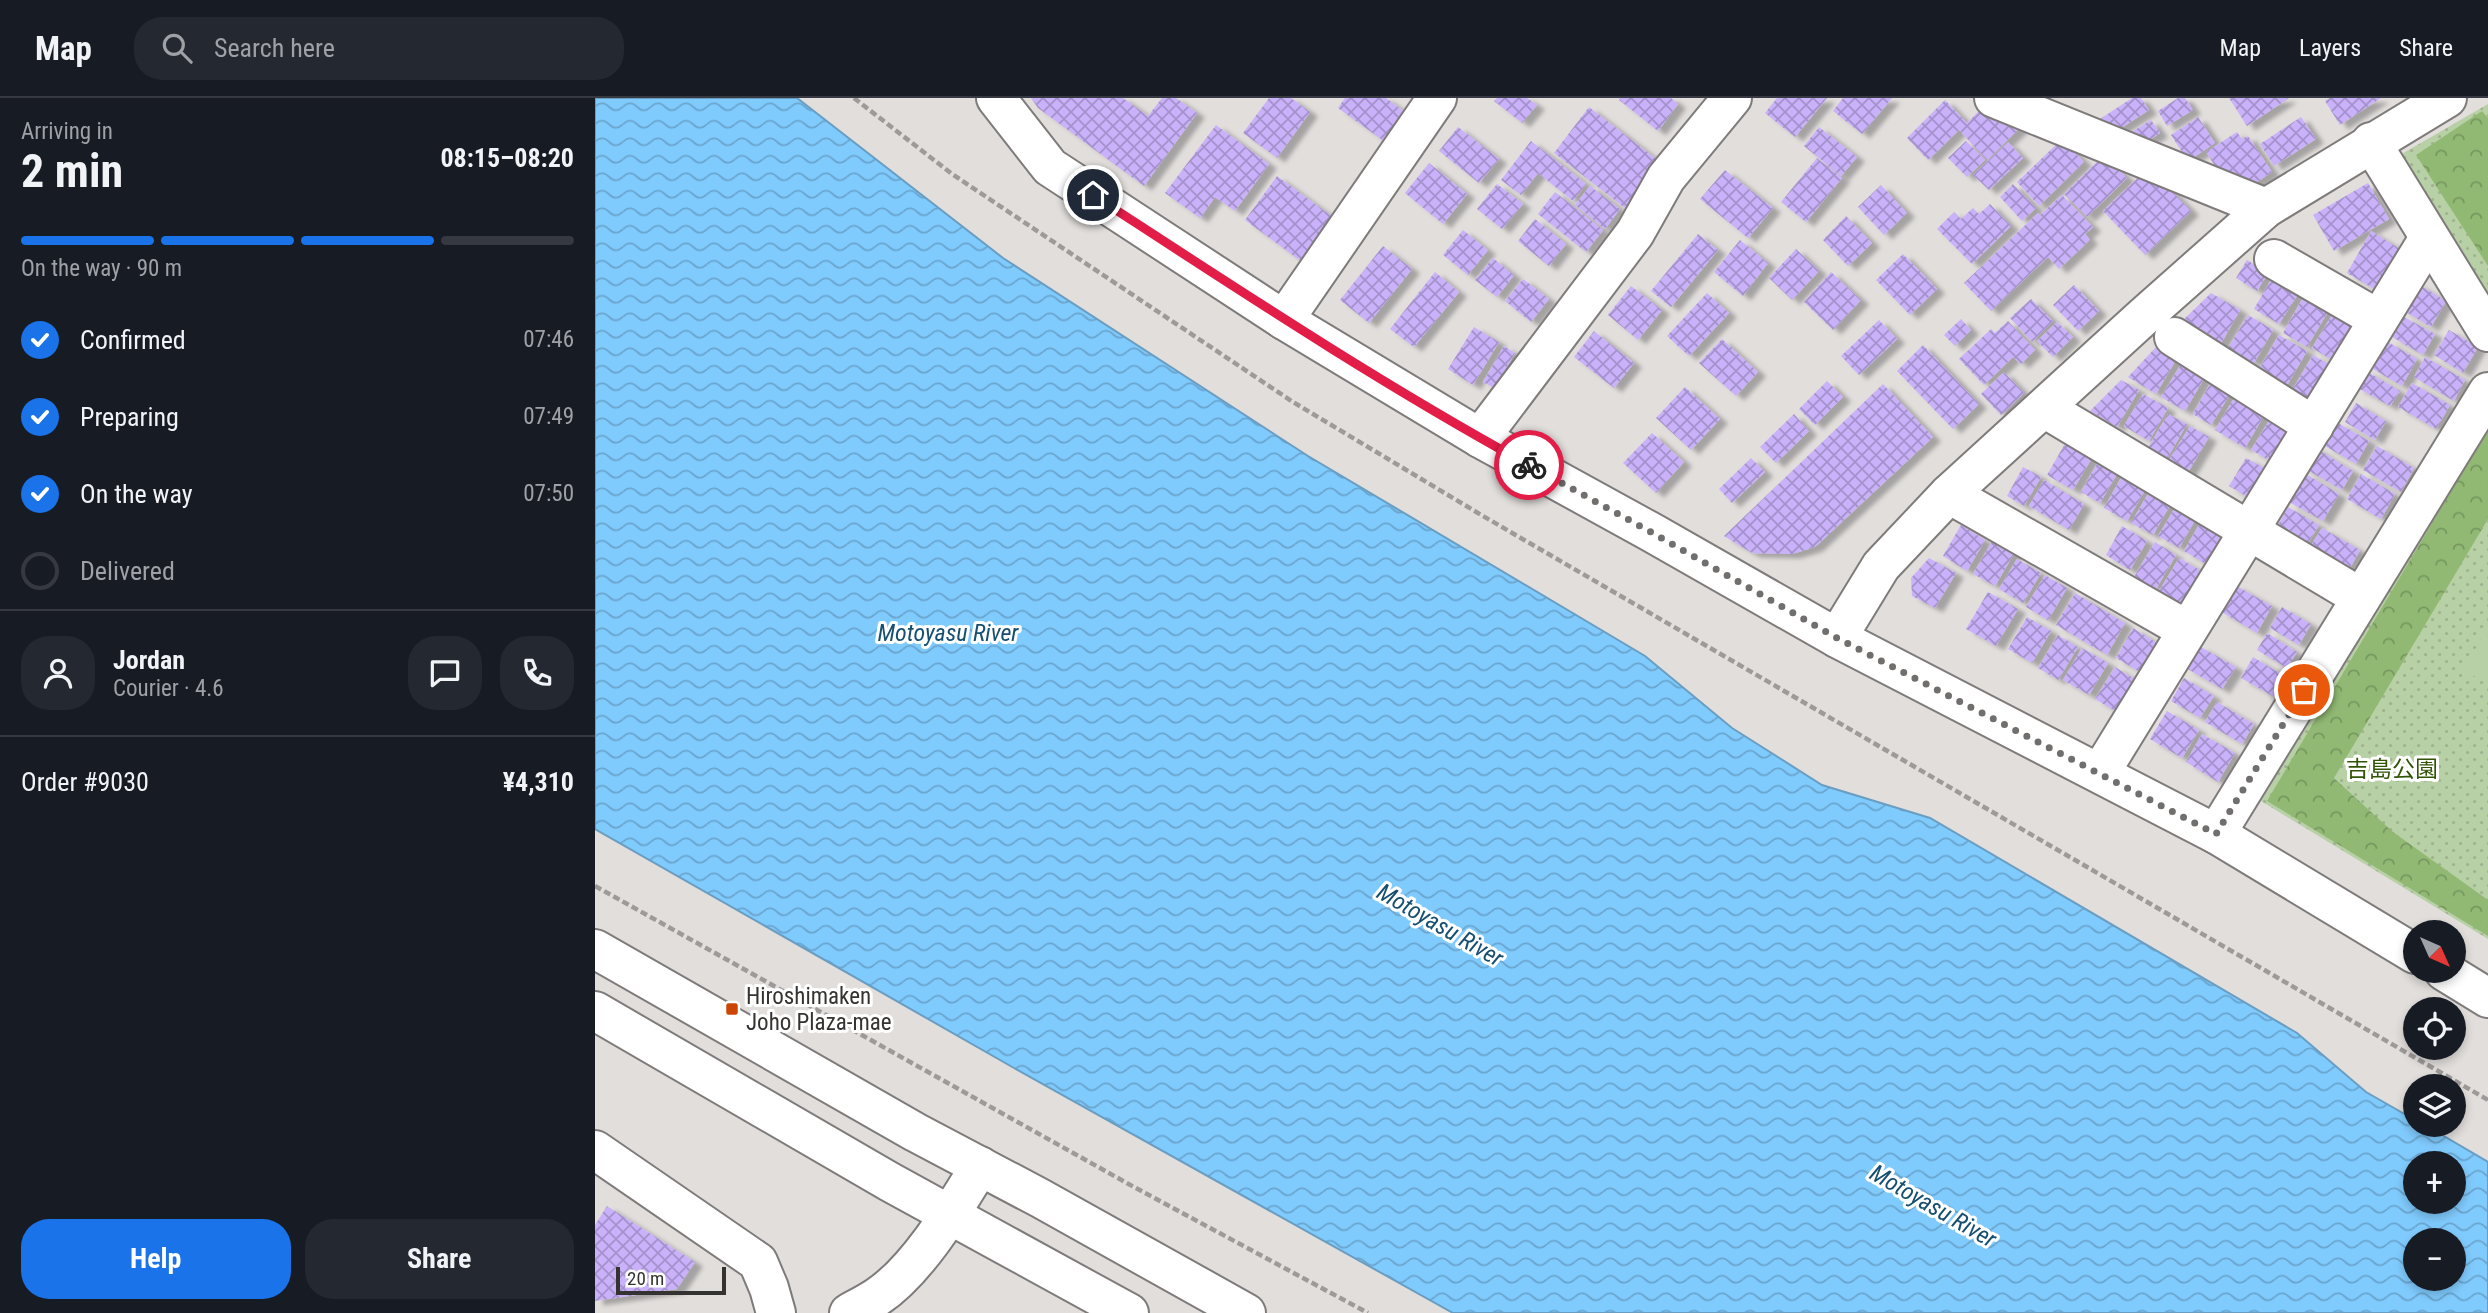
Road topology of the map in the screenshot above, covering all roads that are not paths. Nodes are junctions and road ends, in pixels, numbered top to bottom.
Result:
1 (996, 98) edge
2 (1437, 98) edge
3 (1732, 98) edge
4 (1994, 98) edge
5 (2447, 98) edge
6 (2371, 142) junction
7 (2266, 208) junction
8 (2429, 237) junction
9 (2274, 259) dead end
10 (2378, 319) junction
11 (1284, 320) junction
12 (2488, 332) edge
13 (2174, 337) dead end
14 (2488, 392) edge
15 (2044, 408) junction
16 (2314, 426) junction
17 (1480, 438) junction
18 (1949, 494) junction
19 (2249, 531) junction
20 (2360, 597) junction
21 (2187, 630) junction
22 (1837, 638) junction
23 (2100, 773) junction
24 (2216, 834) junction
25 (2403, 947) edge
26 (595, 949) edge
27 (2465, 984) edge
28 (2488, 998) edge
29 (595, 1011) edge
30 (595, 1150) edge
31 (981, 1166) junction
32 (950, 1214) junction
33 (776, 1313) edge
34 (849, 1313) edge
35 (1129, 1313) edge
36 (1247, 1313) edge

1 - 11 street
2 - 11 street
3 - 17 street
4 - 7 street
5 - 6 street
6 - 7 street
6 - 8 street
7 - 15 street
8 - 10 street
8 - 12 street
9 - 10 street
10 - 16 street
11 - 17 street
13 - 16 street
14 - 20 street
15 - 18 street
15 - 19 street
16 - 19 street
17 - 22 street
18 - 21 street
18 - 22 street
19 - 20 street
19 - 21 street
20 - 24 street
21 - 23 street
22 - 23 street
23 - 24 street
24 - 25 street
26 - 31 street
27 - 28 street
29 - 32 street
30 - 33 street
31 - 32 street
31 - 36 street
32 - 34 street
32 - 35 street

